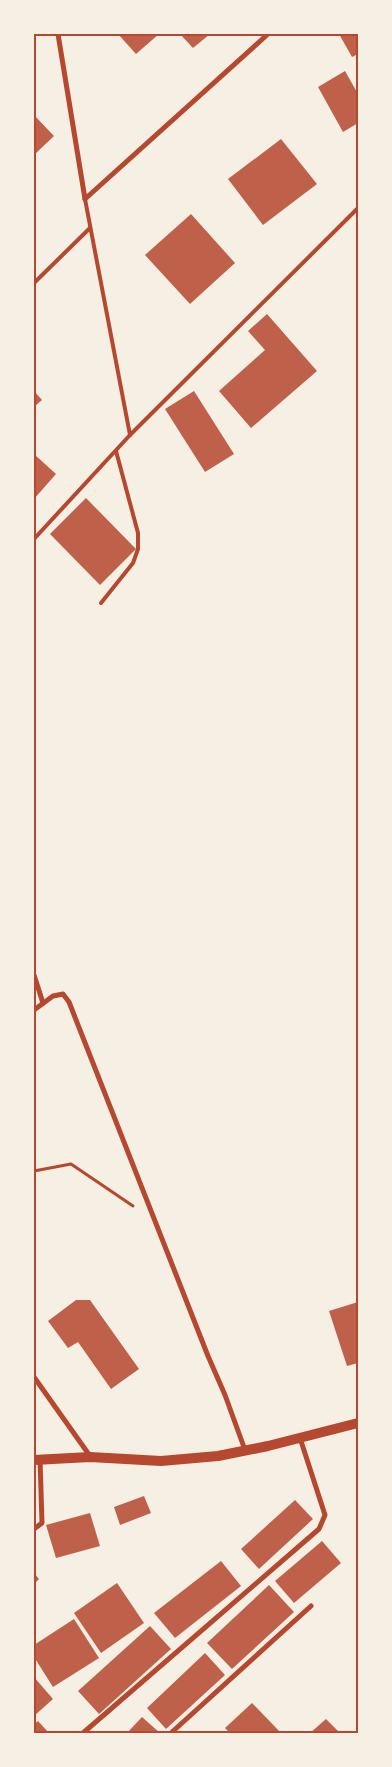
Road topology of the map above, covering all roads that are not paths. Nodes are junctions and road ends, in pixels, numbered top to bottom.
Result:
1 (58, 34) edge
2 (268, 34) edge
3 (85, 199) junction
4 (358, 208) edge
5 (90, 228) junction
6 (34, 283) edge
7 (130, 435) junction
8 (116, 450) junction
9 (34, 539) edge
10 (100, 604) dead end
11 (34, 975) edge
12 (44, 1003) junction
13 (34, 1010) edge
14 (34, 1377) edge
15 (358, 1423) edge
16 (300, 1438) junction
17 (245, 1451) junction
18 (90, 1457) junction
19 (37, 1459) edge
20 (34, 1529) edge
21 (311, 1606) dead end
22 (83, 1733) edge
23 (171, 1733) edge

1 - 3 street
2 - 3 street
3 - 5 lane
4 - 7 lane
5 - 6 lane
5 - 7 lane
7 - 8 lane
8 - 9 lane
8 - 10 lane
11 - 12 street
12 - 13 street
12 - 17 street
14 - 18 street
15 - 16 main road
16 - 17 main road
16 - 22 street
17 - 18 main road
18 - 19 main road
19 - 20 street
21 - 23 street

